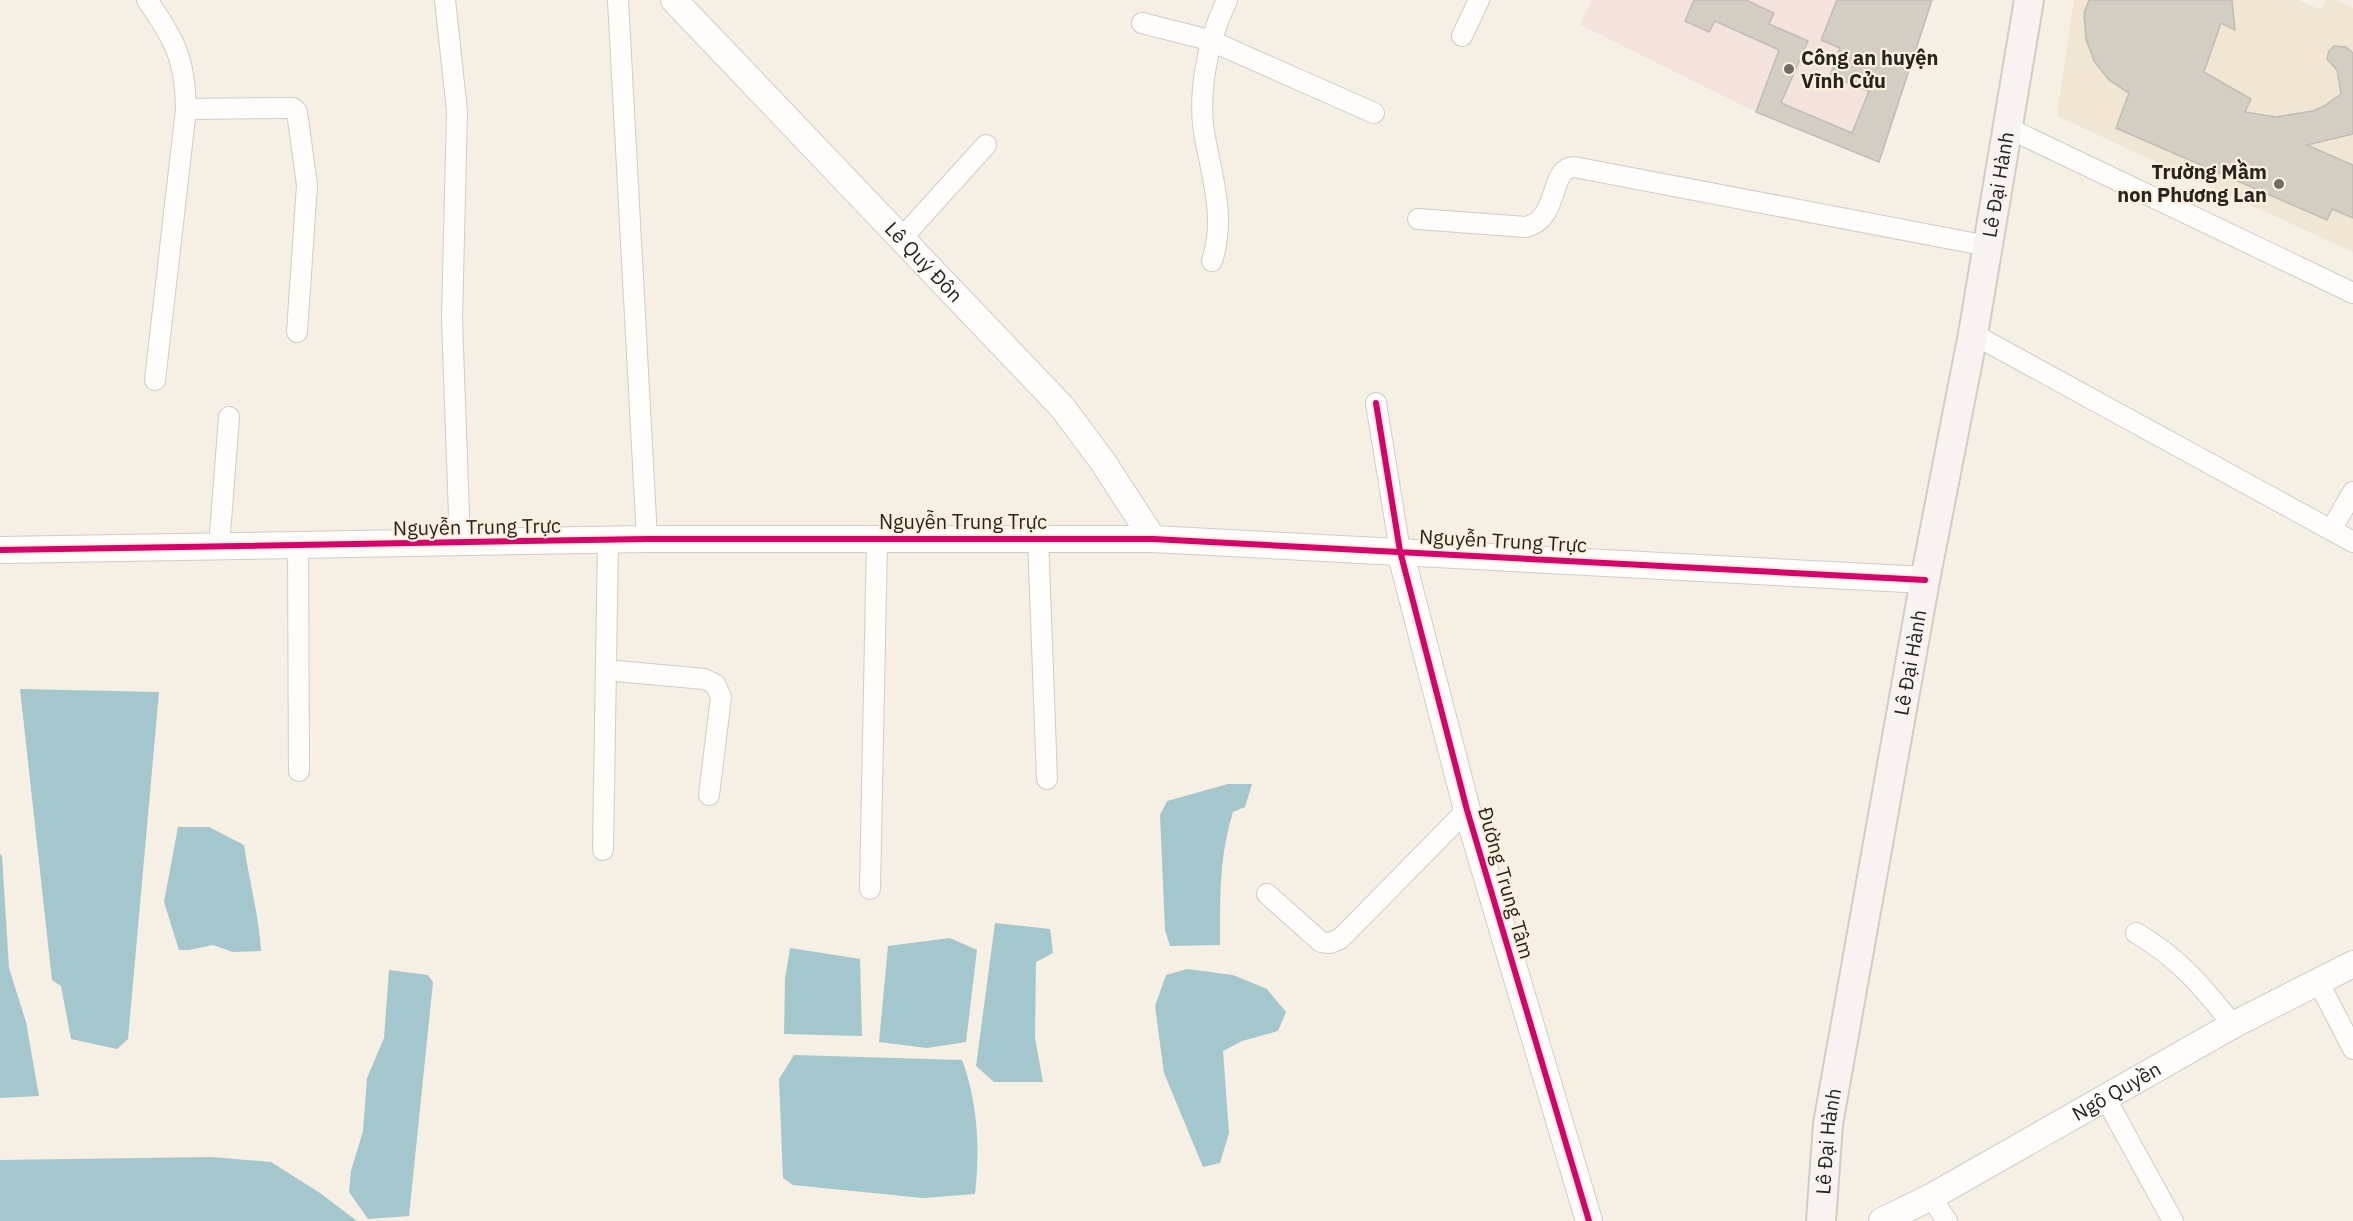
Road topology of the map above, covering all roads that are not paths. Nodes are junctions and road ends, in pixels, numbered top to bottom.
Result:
1 (147, 0) edge
2 (445, 0) edge
3 (618, 0) edge
4 (674, 0) edge
5 (1227, 0) edge
6 (1479, 0) edge
7 (2029, 0) edge
8 (1142, 23) dead end
9 (1462, 36) dead end
10 (1209, 40) junction
11 (186, 109) junction
12 (1374, 113) dead end
13 (2008, 128) junction
14 (986, 145) dead end
15 (1418, 219) dead end
16 (901, 239) junction
17 (1988, 246) junction
18 (1212, 261) dead end
19 (2353, 293) edge
20 (297, 332) dead end
21 (1973, 334) junction
22 (155, 380) dead end
23 (1376, 403) dead end
24 (229, 417) dead end
25 (2353, 492) edge
26 (2331, 530) junction
27 (1038, 538) junction
28 (647, 539) junction
29 (877, 539) junction
30 (1153, 539) junction
31 (608, 541) junction
32 (2353, 542) edge
33 (460, 544) junction
34 (219, 546) junction
35 (298, 547) junction
36 (0, 550) edge
37 (1400, 551) junction
38 (1925, 580) junction
39 (606, 670) junction
40 (299, 771) dead end
41 (1047, 779) dead end
42 (709, 795) dead end
43 (1467, 810) junction
44 (603, 850) dead end
45 (870, 889) dead end
46 (1267, 894) dead end
47 (2136, 933) dead end
48 (2353, 964) edge
49 (2319, 983) junction
50 (2233, 1024) junction
51 (2353, 1049) edge
52 (2106, 1099) junction
53 (1931, 1197) junction
54 (1589, 1221) edge
55 (1821, 1221) edge
56 (1882, 1221) edge
57 (1947, 1221) edge
58 (2173, 1221) edge

1 - 11 street
2 - 33 street
3 - 28 street
4 - 16 street, Lê Quý Đôn
5 - 10 street
6 - 9 street
7 - 13 main road, Lê Đại Hành
8 - 10 street
10 - 12 street
10 - 18 street
11 - 20 street
11 - 22 street
13 - 17 main road, Lê Đại Hành
13 - 19 street
14 - 16 street
15 - 17 street
16 - 30 street, Lê Quý Đôn
17 - 21 main road, Lê Đại Hành
21 - 26 street
21 - 38 main road, Lê Đại Hành
23 - 37 street
24 - 34 street
25 - 26 street
26 - 32 street
27 - 29 street, Nguyễn Trung Trực
27 - 30 street, Nguyễn Trung Trực
27 - 41 street
28 - 29 street, Nguyễn Trung Trực
28 - 31 street, Nguyễn Trung Trực
29 - 45 street
30 - 37 street, Nguyễn Trung Trực
31 - 33 street, Nguyễn Trung Trực
31 - 39 street
33 - 35 street, Nguyễn Trung Trực
34 - 35 street, Nguyễn Trung Trực
34 - 36 street, Nguyễn Trung Trực
35 - 40 street
37 - 38 street, Nguyễn Trung Trực
37 - 43 street, Đường Trung Tâm
38 - 55 main road, Lê Đại Hành
39 - 42 street
39 - 44 street
43 - 46 street
43 - 54 street, Đường Trung Tâm
47 - 50 street
48 - 49 street, Ngô Quyền
49 - 50 street, Ngô Quyền
49 - 51 street
50 - 52 street, Ngô Quyền
52 - 53 street, Ngô Quyền
52 - 58 street
53 - 56 street, Ngô Quyền
53 - 57 street

